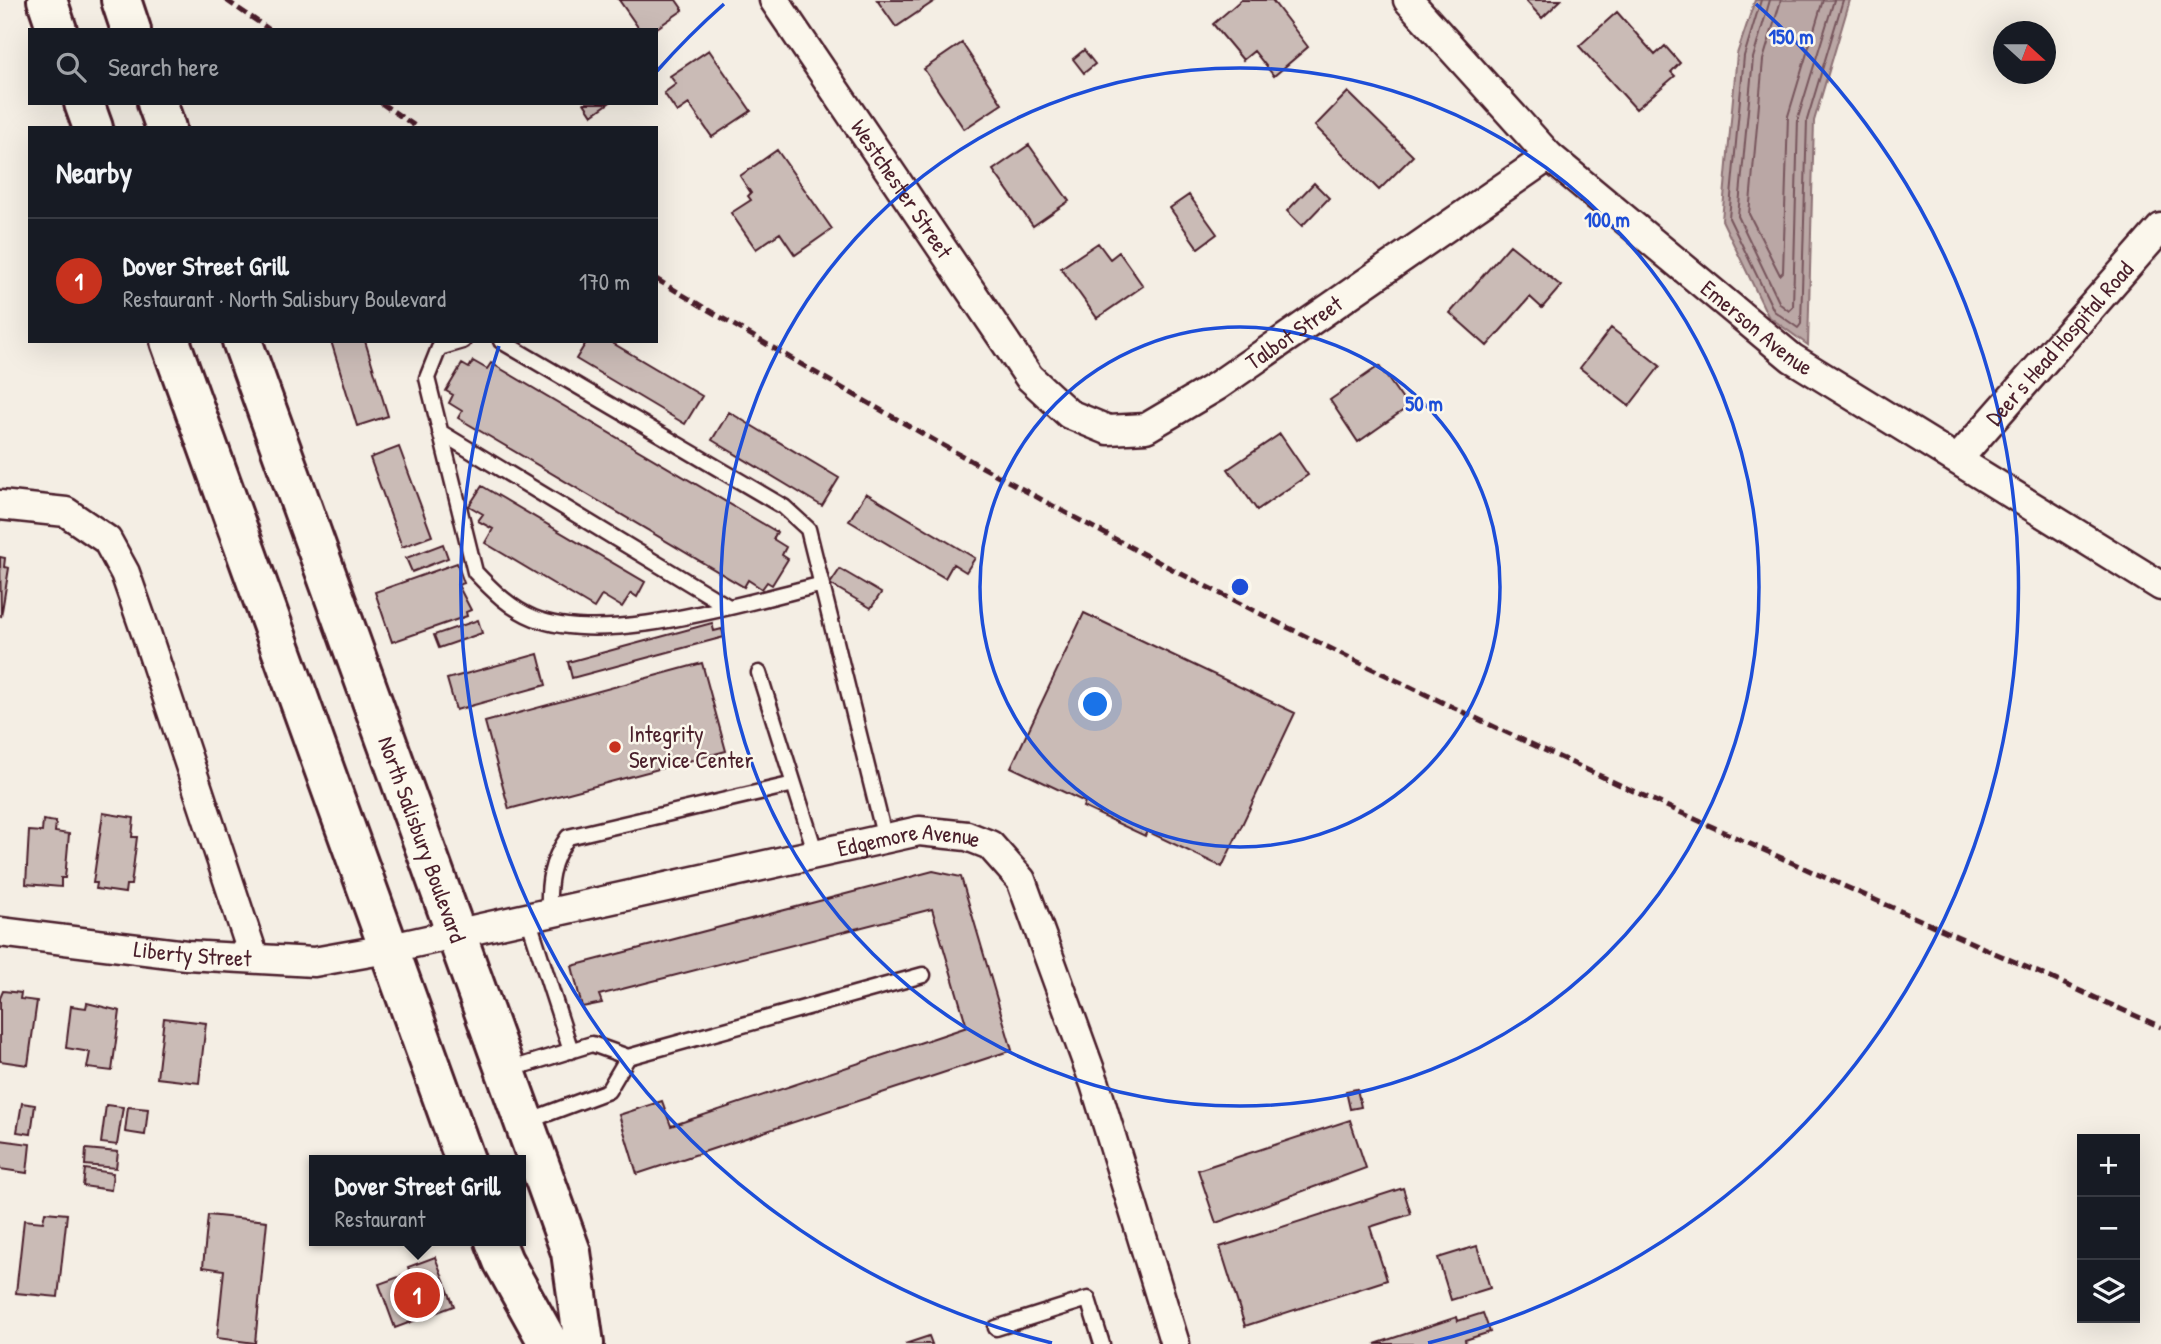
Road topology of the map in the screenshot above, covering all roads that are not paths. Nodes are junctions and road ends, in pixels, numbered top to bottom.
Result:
1 (47, 0) edge
2 (121, 0) edge
3 (774, 0) edge
4 (1408, 0) edge
5 (56, 28) edge
6 (130, 28) edge
7 (85, 105) edge
8 (158, 105) edge
9 (92, 126) edge
10 (165, 126) edge
11 (1549, 156) junction
12 (2161, 228) edge
13 (171, 343) edge
14 (243, 343) edge
15 (456, 343) edge
16 (504, 343) edge
17 (1029, 377) joint
18 (440, 432) junction
19 (1958, 459) junction
20 (0, 505) edge
21 (820, 585) junction
22 (2161, 586) edge
23 (727, 606) junction
24 (759, 673) dead end
25 (794, 783) junction
26 (885, 839) junction
27 (816, 854) junction
28 (538, 915) junction
29 (0, 932) edge
30 (455, 934) junction
31 (387, 949) junction
32 (254, 958) junction
33 (923, 975) dead end
34 (571, 1051) junction
35 (628, 1057) junction
36 (505, 1071) junction
37 (524, 1123) junction
38 (464, 1155) edge
39 (497, 1246) edge
40 (996, 1328) dead end
41 (549, 1344) edge
42 (584, 1344) edge
43 (1102, 1344) edge
44 (1175, 1344) edge

1 - 5 main road
2 - 6 main road
3 - 17 street, Westchester Street
4 - 11 street, Emerson Avenue
7 - 9 main road
8 - 10 main road
11 - 17 street, Talbot Street
11 - 19 street, Emerson Avenue
12 - 19 street, Deer's Head Hospital Road
13 - 31 main road
14 - 30 main road, North Salisbury Boulevard
15 - 18 lane
16 - 21 lane
18 - 23 lane
18 - 23 lane
19 - 22 street, Emerson Avenue
20 - 32 street
21 - 23 lane
21 - 26 lane
24 - 25 lane
25 - 27 lane
25 - 28 lane
26 - 27 street, Edgemore Avenue
26 - 44 street, Edgemore Avenue
27 - 28 street, Edgemore Avenue
28 - 30 street, Edgemore Avenue
28 - 34 lane
29 - 32 street, Liberty Street
30 - 31 street, Edgemore Avenue
30 - 36 main road, North Salisbury Boulevard
31 - 32 street, Liberty Street
31 - 38 main road
33 - 35 lane
34 - 35 lane
34 - 36 lane
35 - 37 lane
36 - 37 main road, North Salisbury Boulevard
37 - 42 main road, North Salisbury Boulevard
39 - 41 main road
40 - 43 lane

